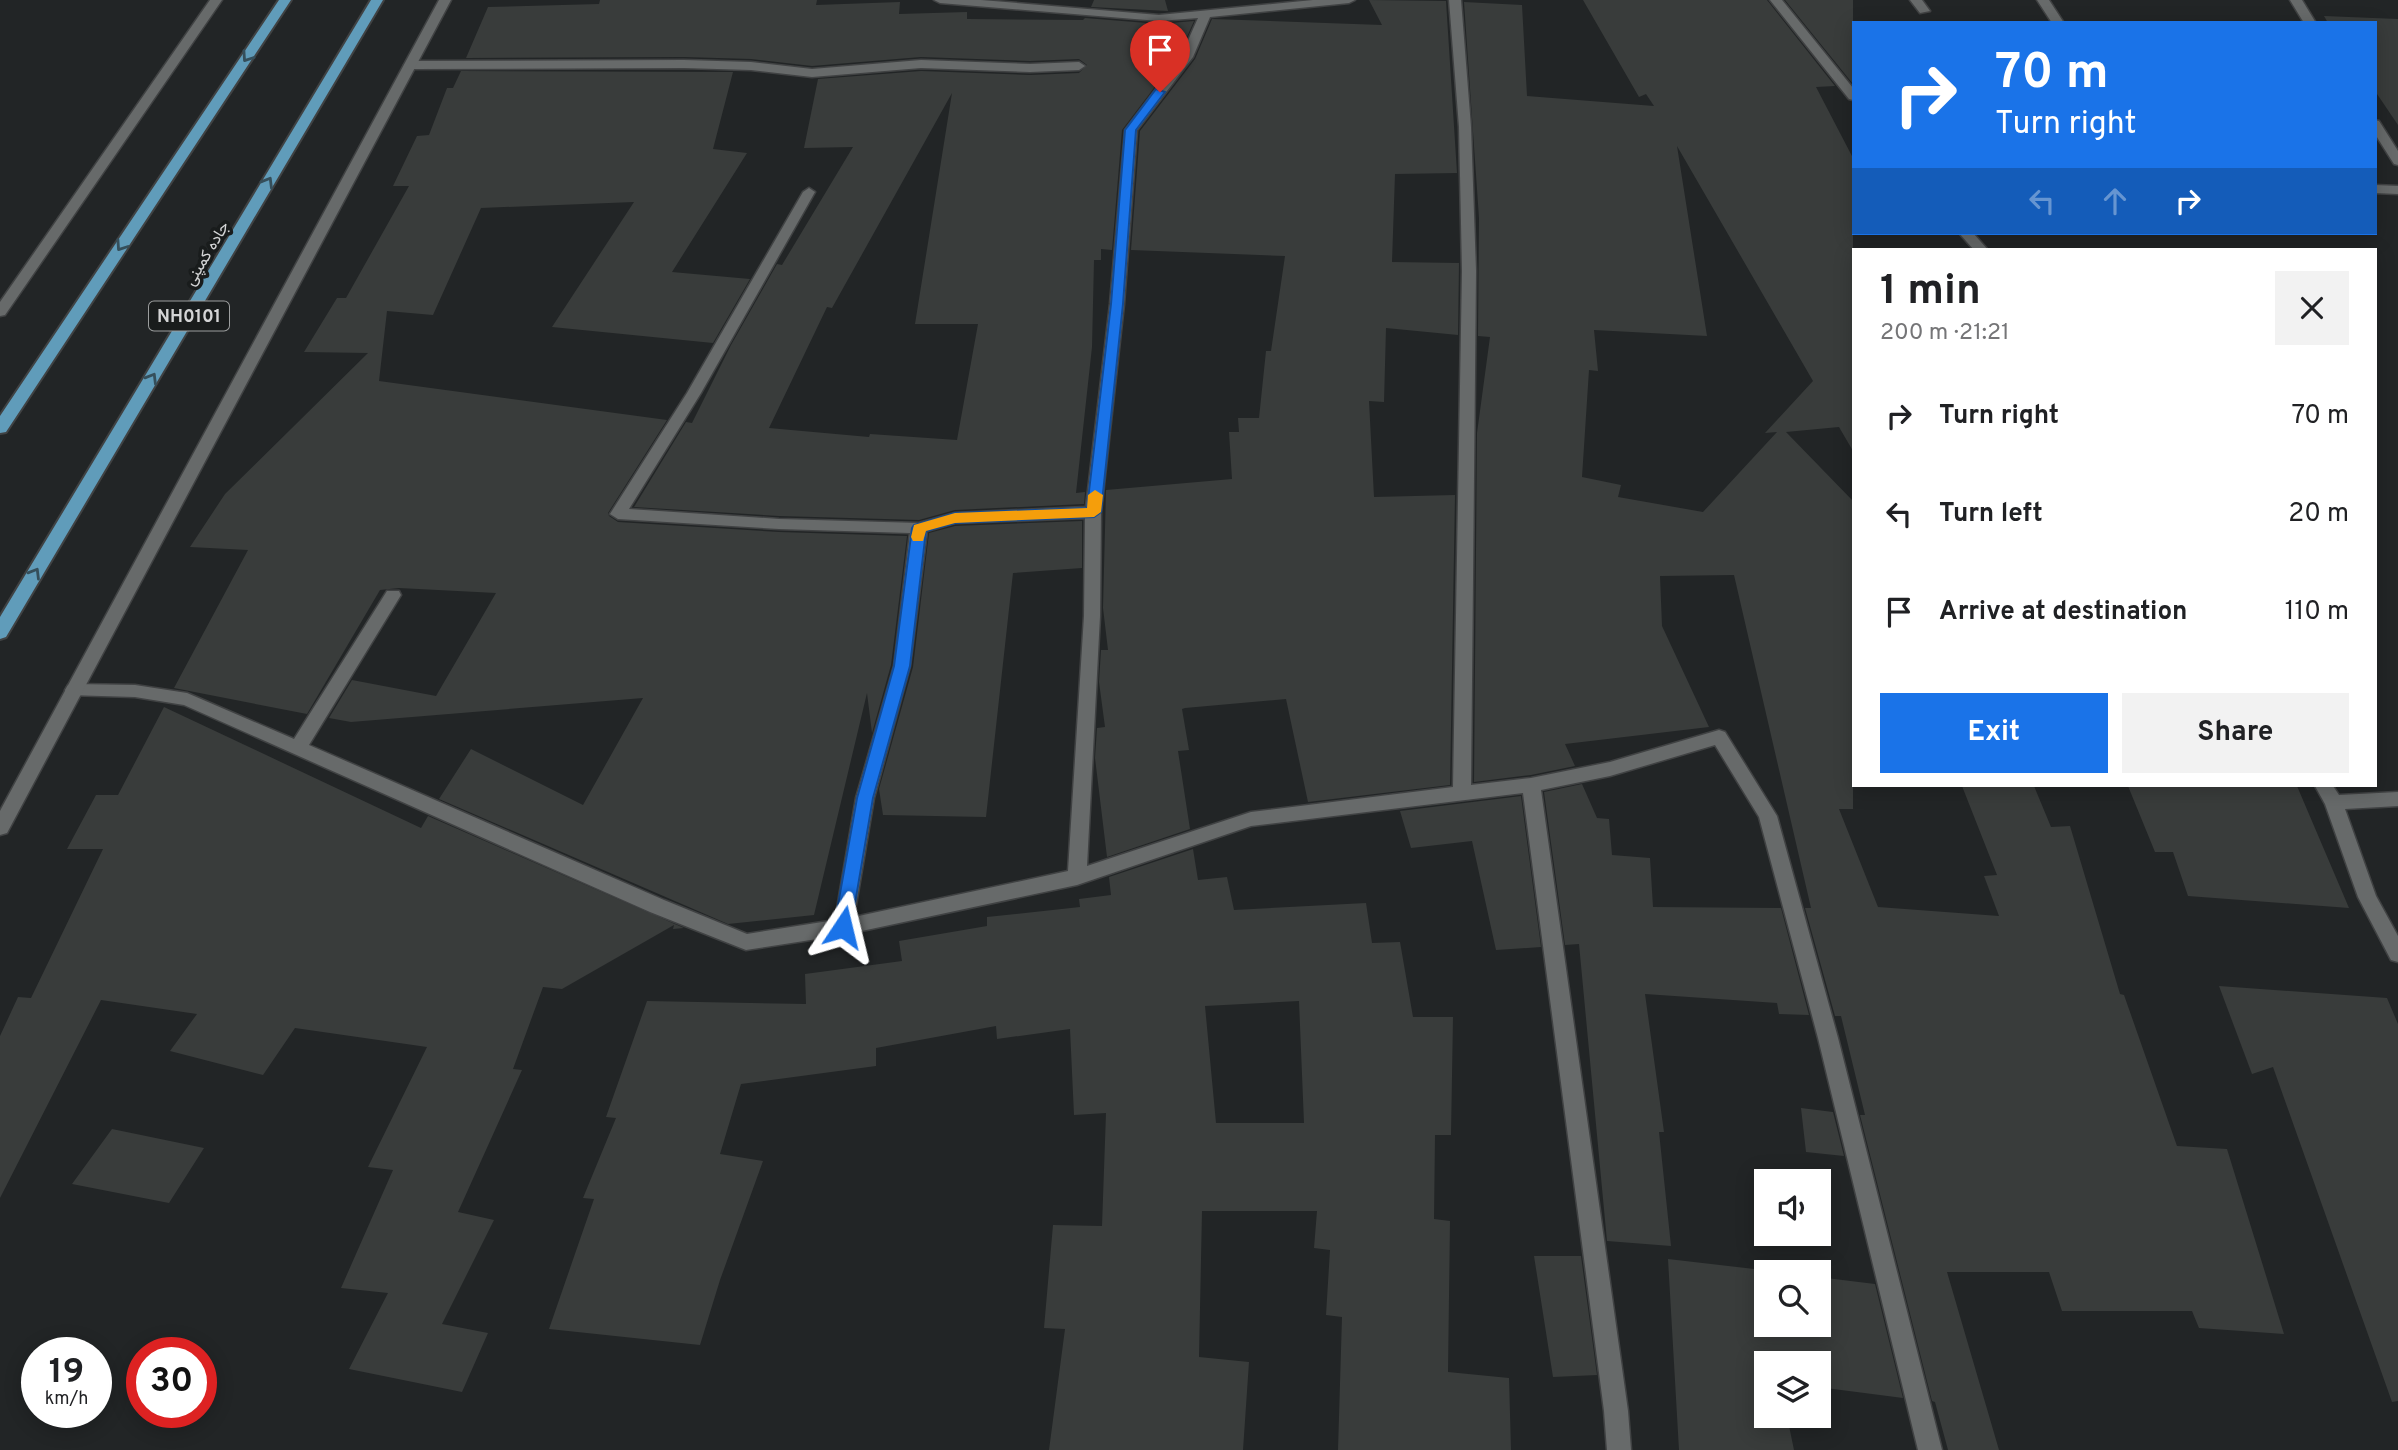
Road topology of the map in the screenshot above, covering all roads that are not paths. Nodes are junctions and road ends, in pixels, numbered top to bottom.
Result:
1 (216, 0) edge
2 (285, 0) edge
3 (377, 0) edge
4 (445, 0) edge
5 (940, 0) edge
6 (1349, 0) edge
7 (1455, 0) edge
8 (1776, 0) edge
9 (1916, 0) edge
10 (2043, 0) edge
11 (2296, 0) edge
12 (1924, 11) dead end
13 (1205, 14) junction
14 (2057, 21) edge
15 (2309, 21) edge
16 (410, 65) junction
17 (1079, 66) dead end
18 (1852, 95) edge
19 (2377, 127) edge
20 (2398, 161) edge
21 (2377, 189) edge
22 (2398, 190) edge
23 (809, 192) dead end
24 (0, 312) edge
25 (0, 428) edge
26 (1094, 512) junction
27 (919, 528) junction
28 (393, 595) dead end
29 (0, 632) edge
30 (74, 690) junction
31 (298, 749) junction
32 (1531, 785) junction
33 (1462, 794) junction
34 (2329, 794) edge
35 (2398, 799) edge
36 (0, 828) edge
37 (1077, 877) junction
38 (843, 927) junction
39 (2398, 954) edge
40 (1619, 1450) edge
41 (1930, 1450) edge

1 - 24 street
2 -> 25 highway
29 -> 3 highway, جاده کمپنی / NH0101
4 - 16 street
5 - 13 street
6 - 13 street
7 - 33 street
8 - 18 street
9 - 12 street
10 - 14 street
11 - 15 street
13 - 26 street
16 - 17 street
16 - 30 street
19 - 20 street
21 - 22 street
23 - 27 street
26 - 27 street
26 - 37 street
27 - 38 street
28 - 31 street
30 - 31 street
30 - 36 street
31 - 38 street
32 - 33 street
32 - 40 street
32 - 41 street
33 - 37 street
34 - 35 street
34 - 39 street
37 - 38 street

